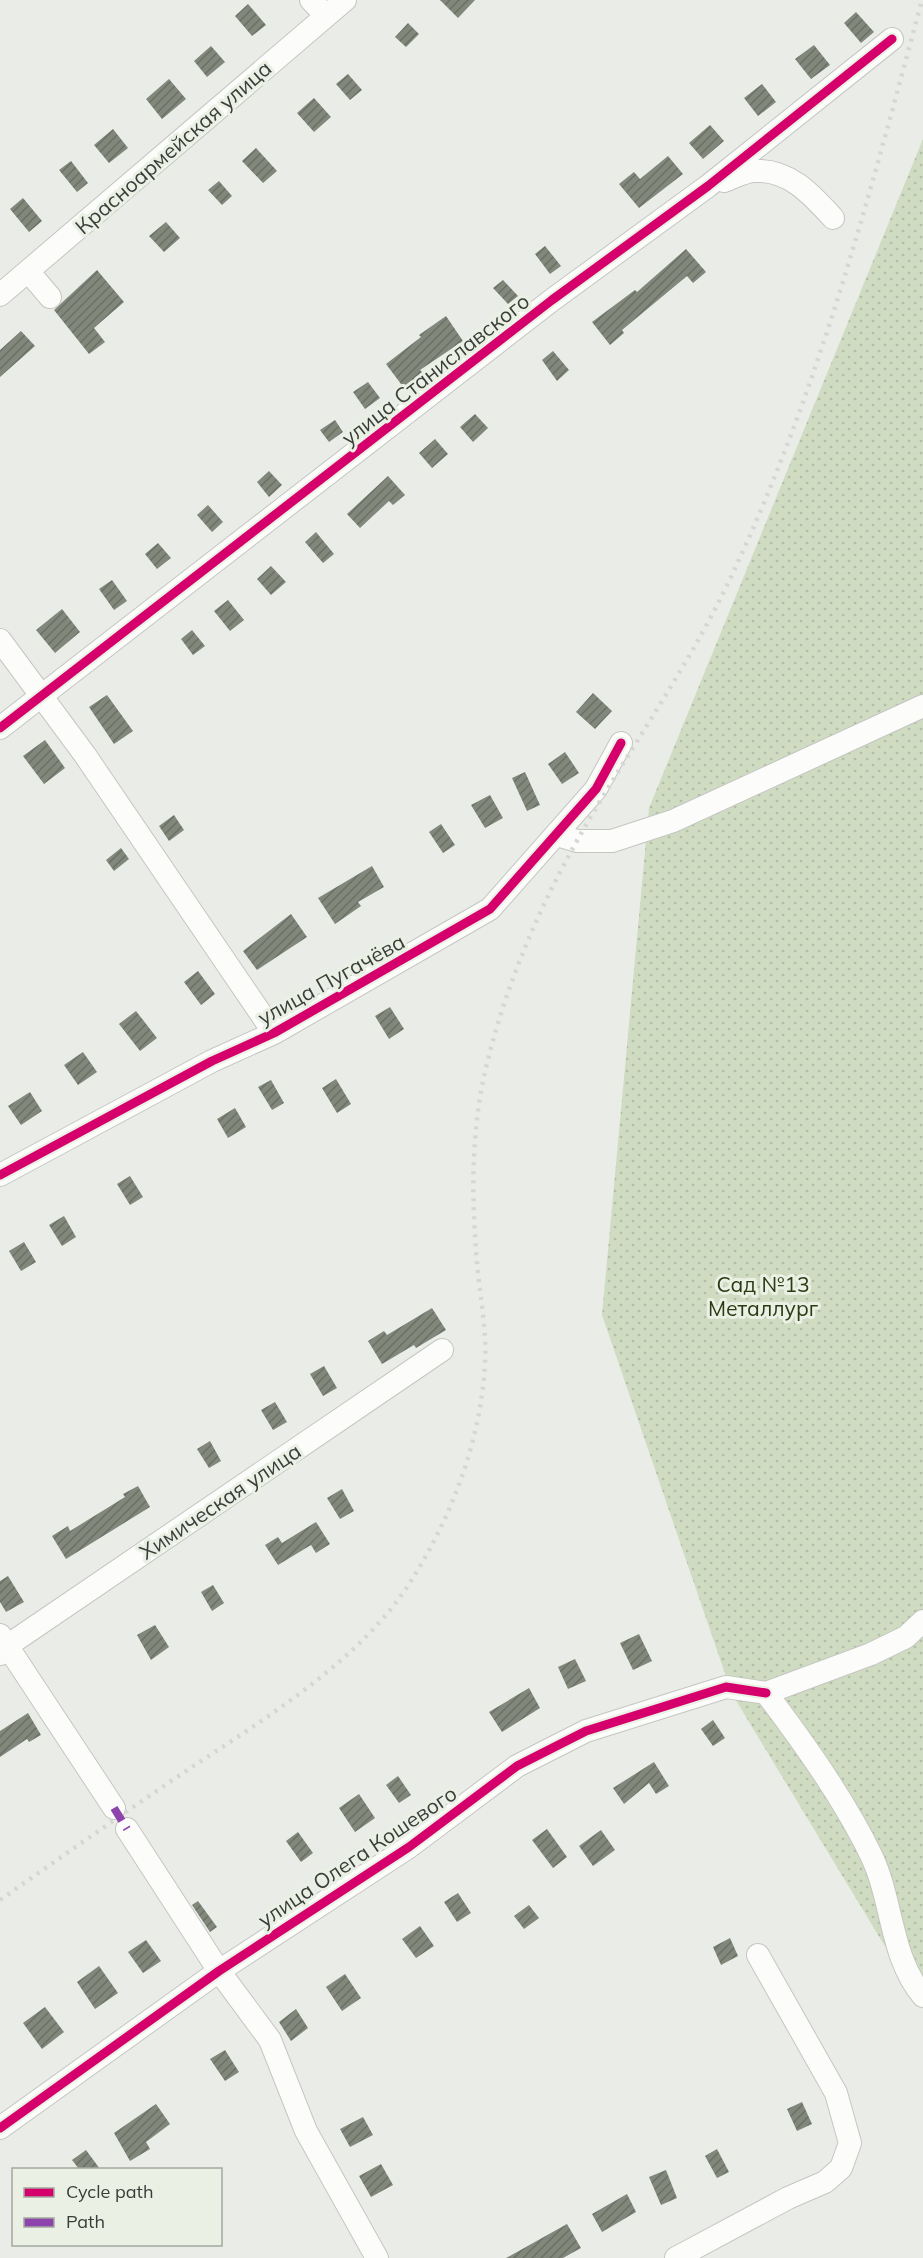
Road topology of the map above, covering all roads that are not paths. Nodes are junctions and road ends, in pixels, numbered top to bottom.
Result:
1 (345, 0) edge
2 (318, 8) edge
3 (892, 39) dead end
4 (708, 186) junction
5 (833, 218) dead end
6 (28, 271) junction
7 (0, 295) edge
8 (50, 297) dead end
9 (0, 640) edge
10 (39, 696) junction
11 (923, 706) edge
12 (0, 728) edge
13 (621, 743) dead end
14 (557, 835) junction
15 (274, 1033) junction
16 (0, 1175) edge
17 (442, 1350) dead end
18 (923, 1621) edge
19 (2, 1645) edge
20 (766, 1693) junction
21 (114, 1808) dead end
22 (127, 1829) dead end
23 (758, 1955) dead end
24 (219, 1971) junction
25 (923, 1996) edge
26 (0, 2128) edge
27 (378, 2258) edge
28 (676, 2258) edge

1 - 2 street, Красноармейская улица
2 - 6 street, Красноармейская улица
3 - 4 street, улица Станиславского
4 - 5 street
4 - 10 street, улица Станиславского
6 - 7 street, Красноармейская улица
6 - 8 street
9 - 10 street
10 - 12 street, улица Станиславского
10 - 15 street
11 - 14 street
13 - 14 street, улица Пугачёва
14 - 15 street, улица Пугачёва
15 - 16 street, улица Пугачёва
17 - 19 street, Химическая улица
18 - 20 street
19 - 21 street
20 - 24 street, улица Олега Кошевого
20 - 25 street
22 - 24 street
23 - 28 street
24 - 26 street, улица Олега Кошевого
24 - 27 street

